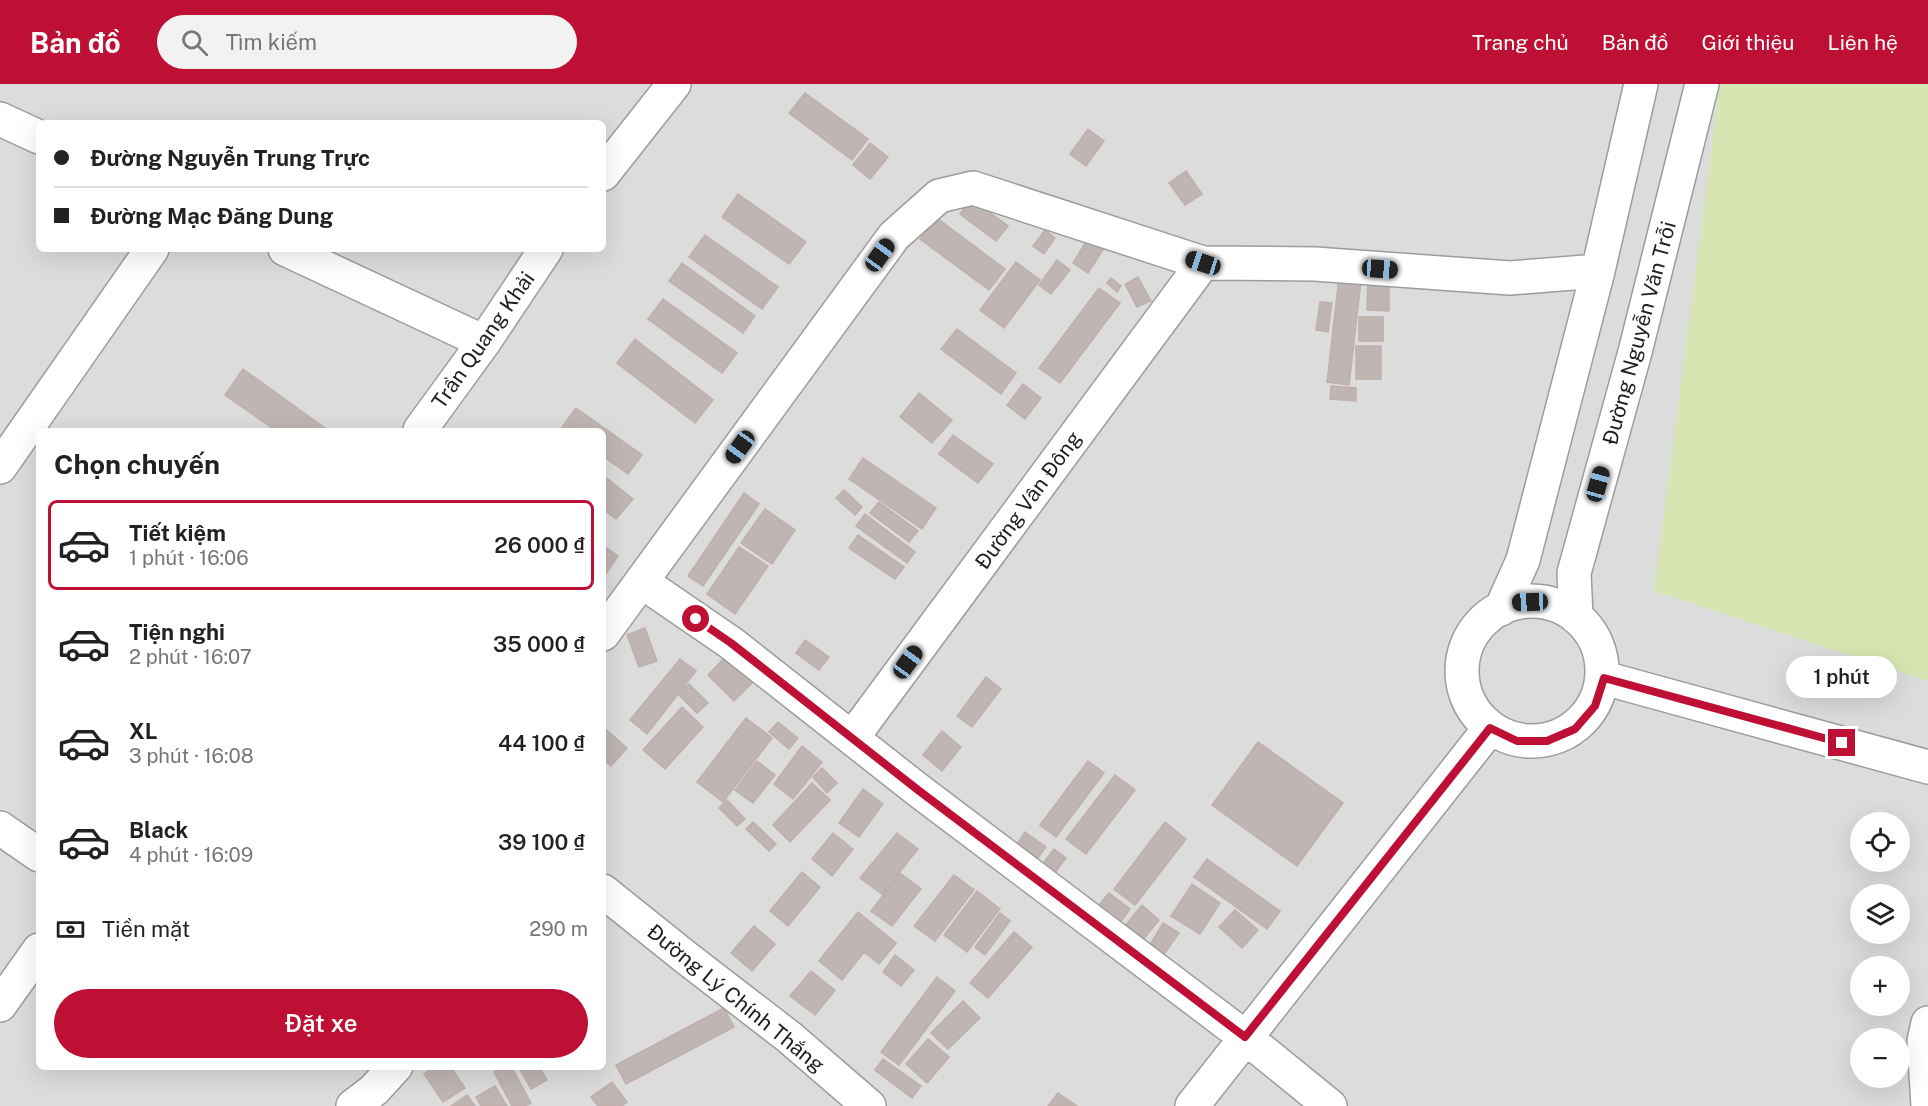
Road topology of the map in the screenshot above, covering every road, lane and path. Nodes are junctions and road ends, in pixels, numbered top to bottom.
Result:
1 (1641, 84) edge
2 (1702, 84) edge
3 (660, 88) edge
4 (0, 119) edge
5 (36, 136) edge
6 (606, 169) edge
7 (150, 252) edge
8 (291, 252) edge
9 (544, 252) edge
10 (1203, 263) junction
11 (1598, 271) junction
12 (484, 342) junction
13 (421, 428) edge
14 (0, 467) edge
15 (642, 582) junction
16 (1501, 609) junction
17 (1576, 617) junction
18 (606, 630) edge
19 (1604, 678) junction
20 (1490, 728) junction
21 (852, 738) junction
22 (1928, 766) edge
23 (0, 828) edge
24 (36, 853) edge
25 (606, 893) edge
26 (36, 954) edge
27 (0, 1005) edge
28 (1928, 1023) edge
29 (1245, 1037) junction
30 (392, 1070) edge
31 (353, 1106) edge
32 (869, 1106) edge
33 (1192, 1106) edge
34 (1330, 1106) edge
35 (1928, 1106) edge

1 - 11 street
2 - 17 street, Đường Nguyễn Văn Trỗi
3 - 6 street
4 - 5 street
7 - 14 street
8 - 12 street
9 - 12 street, Trần Quang Khải
10 - 11 street
10 - 15 street
10 - 21 street, Đường Vân Đông
11 - 16 street
12 - 13 street, Trần Quang Khải
15 - 18 street
15 - 21 street
16 - 17 street
16 - 20 street
17 - 19 street
19 - 20 street
19 - 22 street
20 - 29 street
21 - 29 street
23 - 24 street
25 - 32 street, Đường Lý Chính Thắng
26 - 27 street
28 - 35 street
29 - 33 street
29 - 34 street
30 - 31 street

